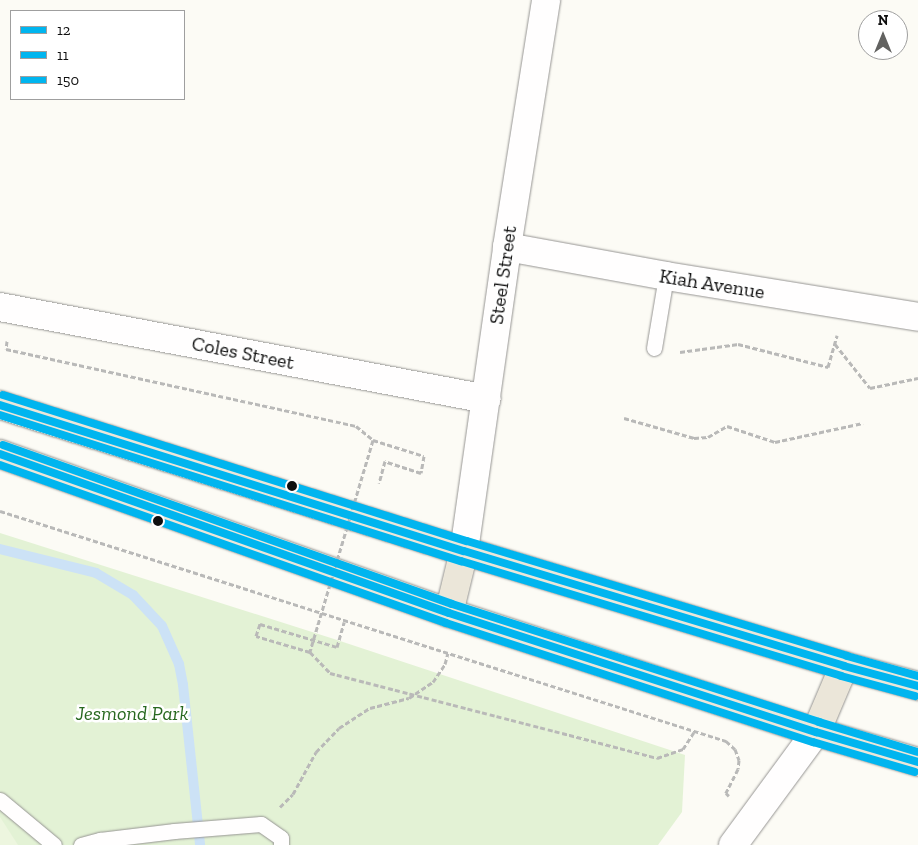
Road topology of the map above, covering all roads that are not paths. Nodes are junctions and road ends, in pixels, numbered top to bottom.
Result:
1 (546, 0) edge
2 (507, 247) junction
3 (666, 276) junction
4 (0, 307) edge
5 (918, 318) edge
6 (654, 348) road end
7 (486, 399) junction
8 (0, 405) edge
9 (0, 454) edge
10 (464, 551) junction
11 (449, 613) junction
12 (844, 666) junction
13 (918, 686) edge
14 (816, 732) junction
15 (918, 762) edge
16 (0, 800) edge
17 (54, 845) edge
18 (81, 845) edge
19 (281, 845) edge
20 (734, 845) edge

1 - 2 street, Steel Street
2 - 3 street, Kiah Avenue
2 - 7 street, Steel Street
3 - 5 street, Kiah Avenue
3 - 6 lane
4 - 7 street, Coles Street
7 - 10 street, Steel Street
8 - 10 highway
9 - 11 highway
10 - 11 highway
10 - 12 highway
11 - 14 highway
12 - 13 highway
12 - 14 highway
14 - 15 highway
14 - 20 street
16 - 17 lane
18 - 19 lane

